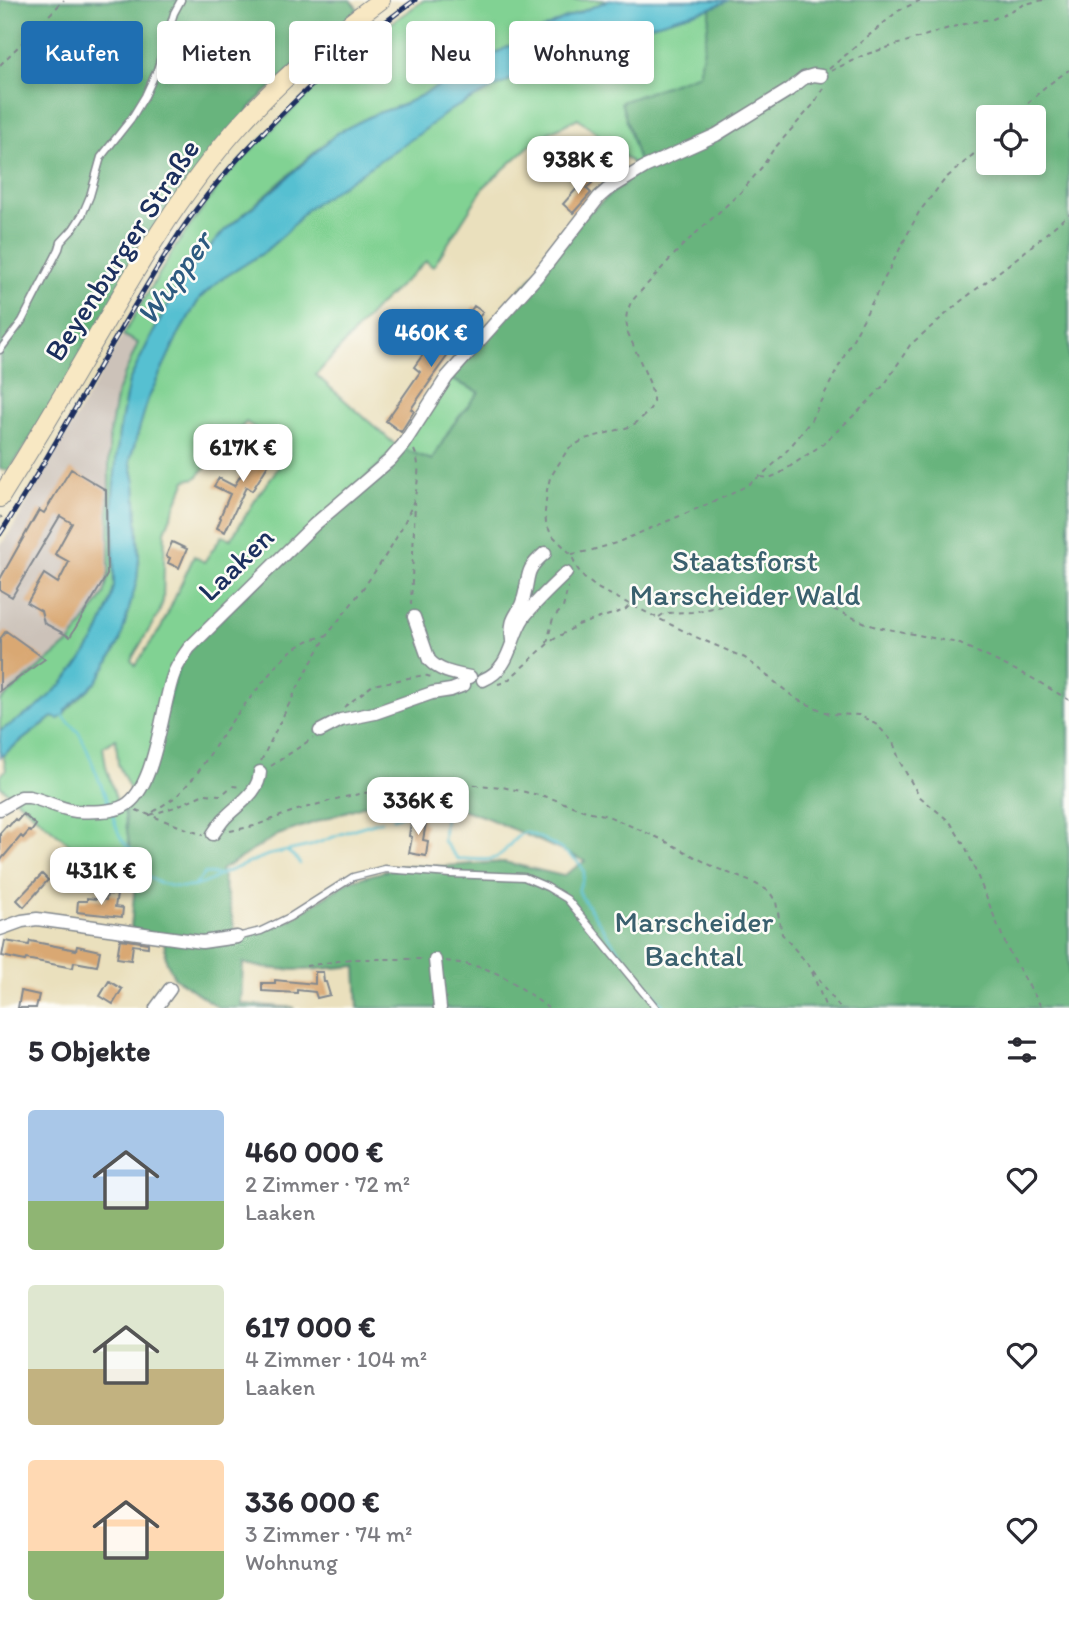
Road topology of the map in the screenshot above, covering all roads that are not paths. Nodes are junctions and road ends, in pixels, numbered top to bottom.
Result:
1 (181, 0) edge
2 (381, 0) edge
3 (821, 76) road end
4 (0, 350) edge
5 (0, 499) edge
6 (545, 553) dead end
7 (571, 574) road end
8 (412, 612) road end
9 (512, 647) junction
10 (472, 681) junction
11 (320, 731) dead end
12 (260, 772) road end
13 (0, 809) edge
14 (213, 834) road end
15 (0, 929) edge
16 (237, 937) joint
17 (435, 960) dead end
18 (170, 989) dead end
19 (156, 1008) edge
20 (440, 1008) edge
21 (656, 1008) edge

1 - 4 lane
2 - 5 main road, Beyenburger Straße
3 - 13 street, Laaken
6 - 9 street
7 - 9 street
8 - 10 street
9 - 10 street
10 - 11 street
12 - 14 street
15 - 16 street
16 - 21 lane
17 - 20 street
18 - 19 street

